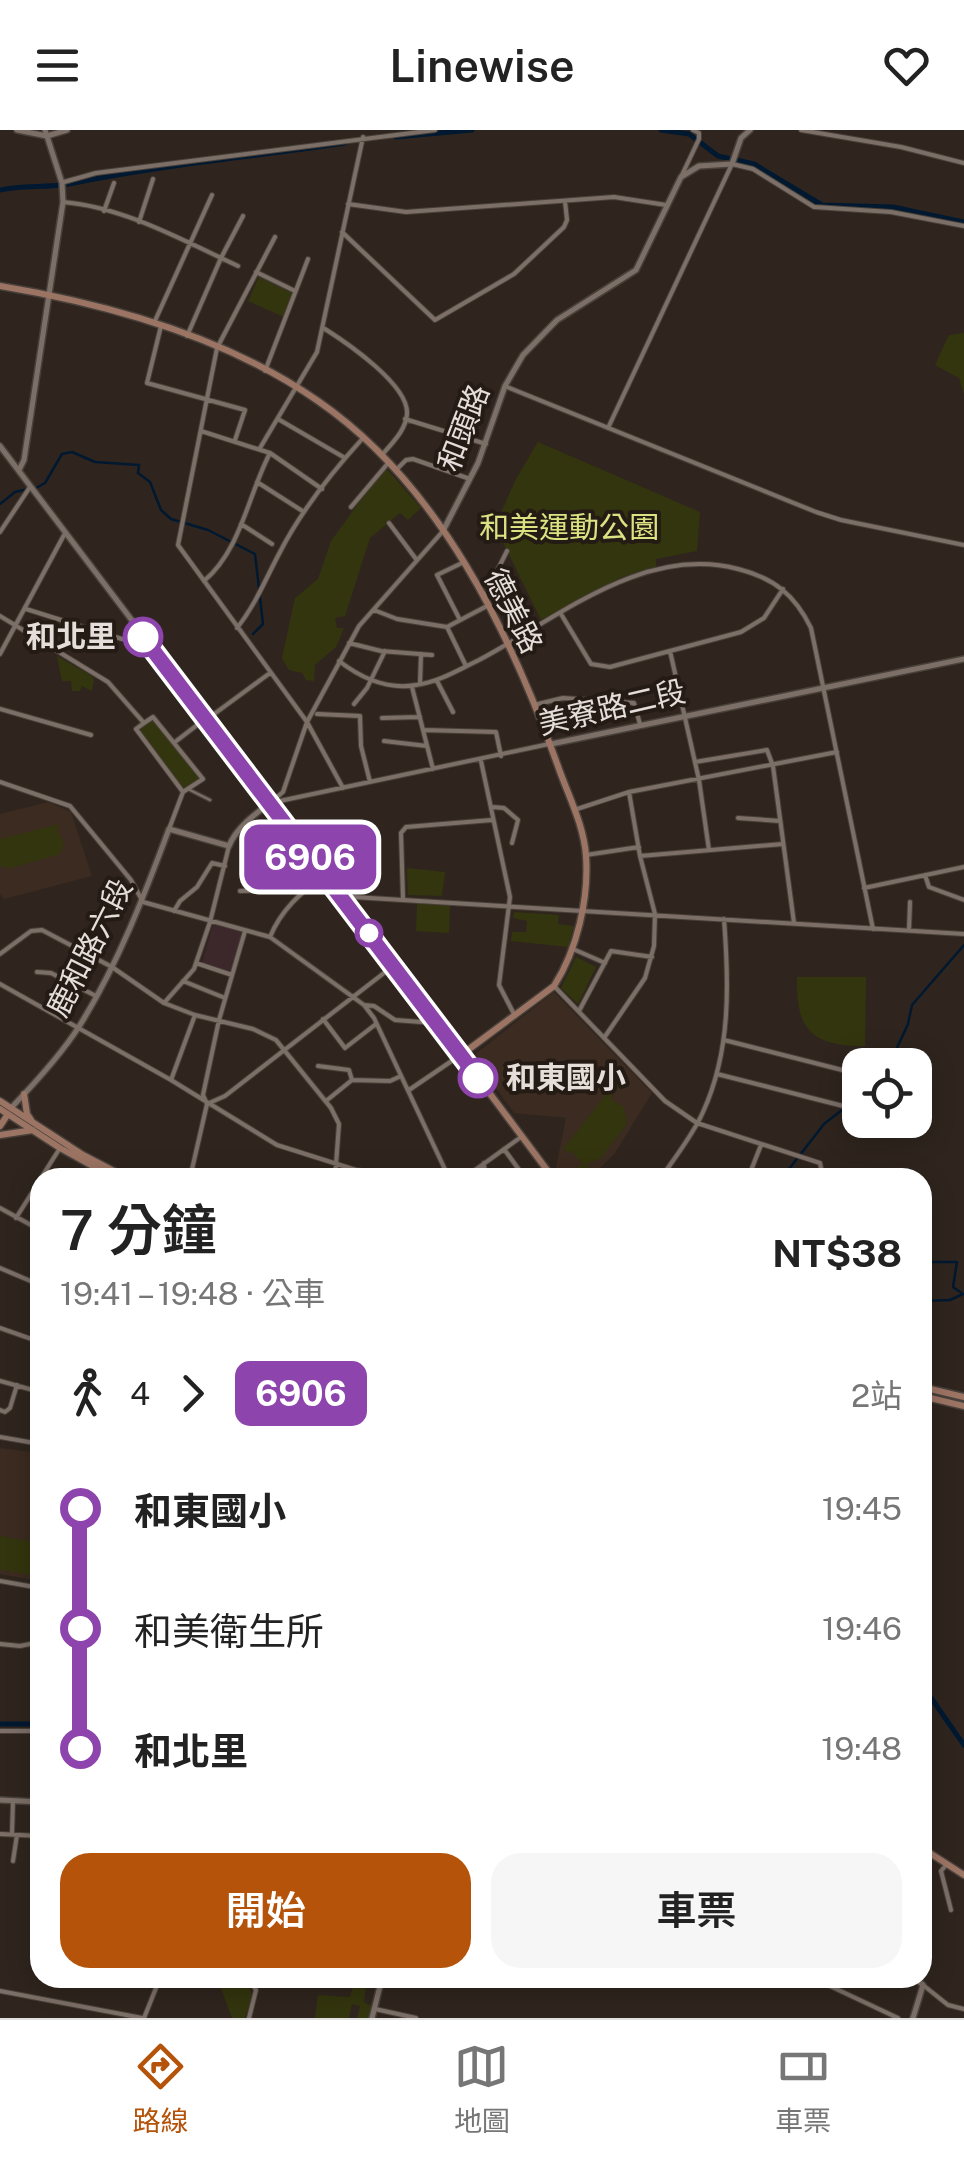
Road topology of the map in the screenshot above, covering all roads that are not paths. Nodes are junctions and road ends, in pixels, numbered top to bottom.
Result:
1 (17, 130) edge
2 (67, 130) edge
3 (331, 130) edge
4 (435, 130) edge
5 (693, 130) edge
6 (750, 130) edge
7 (801, 130) edge
8 (46, 133) edge
9 (363, 138) junction
10 (330, 142) junction
11 (964, 163) edge
12 (732, 164) junction
13 (681, 177) junction
14 (152, 179) dead end
15 (62, 182) junction
16 (114, 183) dead end
17 (212, 195) dead end
18 (565, 201) junction
19 (63, 202) junction
20 (348, 204) junction
21 (668, 205) junction
22 (104, 211) junction
23 (243, 216) dead end
24 (139, 222) junction
25 (964, 226) edge
26 (342, 232) junction
27 (275, 237) dead end
28 (190, 243) junction
29 (221, 258) junction
30 (308, 259) dead end
31 (238, 266) dead end
32 (256, 272) junction
33 (0, 286) edge
34 (294, 290) junction
35 (50, 295) junction
36 (157, 324) junction
37 (323, 328) junction
38 (187, 336) junction
39 (218, 348) junction
40 (265, 370) junction
41 (297, 386) junction
42 (505, 386) junction
43 (206, 398) junction
44 (406, 418) junction
45 (278, 419) junction
46 (608, 428) junction
47 (200, 431) junction
48 (363, 438) junction
49 (236, 440) junction
50 (486, 444) junction
51 (0, 446) edge
52 (260, 448) junction
53 (270, 453) junction
54 (345, 458) junction
55 (385, 458) junction
56 (19, 470) junction
57 (395, 470) junction
58 (470, 478) junction
59 (255, 481) junction
60 (30, 488) junction
61 (322, 489) junction
62 (350, 507) dead end
63 (304, 512) junction
64 (390, 522) dead end
65 (241, 524) junction
66 (442, 531) junction
67 (0, 532) edge
68 (64, 534) junction
69 (272, 544) dead end
70 (964, 545) edge
71 (507, 551) dead end
72 (415, 558) junction
73 (462, 563) junction
74 (204, 581) junction
75 (783, 589) junction
76 (485, 603) junction
77 (24, 608) junction
78 (373, 610) junction
79 (561, 612) junction
80 (0, 616) edge
81 (460, 620) junction
82 (16, 624) junction
83 (238, 628) junction
84 (447, 628) junction
85 (122, 639) dead end
86 (349, 642) junction
87 (507, 645) junction
88 (385, 651) junction
89 (670, 651) junction
90 (0, 654) edge
91 (421, 654) junction
92 (432, 655) dead end
93 (964, 659) edge
94 (338, 661) junction
95 (466, 666) junction
96 (270, 674) junction
97 (371, 680) junction
98 (438, 681) junction
99 (420, 685) junction
100 (412, 686) junction
101 (824, 686) junction
102 (354, 704) dead end
103 (534, 705) junction
104 (0, 709) edge
105 (453, 712) dead end
106 (317, 714) dead end
107 (686, 714) junction
108 (382, 718) dead end
109 (420, 718) junction
110 (206, 719) junction
111 (307, 722) junction
112 (144, 723) junction
113 (640, 724) junction
114 (423, 730) junction
115 (90, 735) dead end
116 (384, 741) dead end
117 (174, 742) junction
118 (550, 744) junction
119 (427, 746) junction
120 (837, 752) junction
121 (500, 756) junction
122 (481, 760) junction
123 (694, 762) junction
124 (773, 766) junction
125 (433, 769) junction
126 (698, 780) junction
127 (0, 782) edge
128 (370, 782) junction
129 (343, 788) junction
130 (186, 791) junction
131 (630, 792) junction
132 (210, 800) dead end
133 (270, 803) junction
134 (491, 806) junction
135 (574, 810) junction
136 (738, 818) dead end
137 (494, 820) junction
138 (780, 821) junction
139 (169, 829) junction
140 (512, 844) dead end
141 (783, 844) junction
142 (229, 846) junction
143 (639, 848) junction
144 (709, 850) junction
145 (586, 854) junction
146 (640, 856) junction
147 (224, 866) junction
148 (964, 866) edge
149 (925, 875) junction
150 (324, 876) junction
151 (132, 883) junction
152 (148, 886) junction
153 (864, 888) junction
154 (306, 889) junction
155 (240, 891) dead end
156 (403, 900) junction
157 (964, 900) edge
158 (142, 902) junction
159 (345, 902) junction
160 (910, 902) dead end
161 (510, 906) junction
162 (581, 909) junction
163 (174, 911) junction
164 (655, 914) junction
165 (724, 919) junction
166 (210, 922) junction
167 (794, 923) junction
168 (873, 929) junction
169 (246, 930) junction
170 (909, 930) junction
171 (964, 934) edge
172 (270, 937) junction
173 (573, 949) junction
174 (0, 954) edge
175 (652, 957) junction
176 (196, 963) junction
177 (605, 963) junction
178 (394, 966) junction
179 (112, 967) junction
180 (36, 972) dead end
181 (232, 976) junction
182 (183, 981) junction
183 (0, 984) edge
184 (554, 986) junction
185 (96, 996) junction
186 (353, 996) junction
187 (225, 998) junction
188 (164, 1003) junction
189 (364, 1005) junction
190 (579, 1012) junction
191 (195, 1015) junction
192 (515, 1016) junction
193 (323, 1019) junction
194 (218, 1020) junction
195 (436, 1023) junction
196 (376, 1024) junction
197 (78, 1028) junction
198 (604, 1038) junction
199 (724, 1040) junction
200 (284, 1048) junction
201 (461, 1055) junction
202 (318, 1066) dead end
203 (717, 1074) junction
204 (402, 1076) junction
205 (170, 1080) junction
206 (352, 1080) junction
207 (409, 1090) junction
208 (24, 1094) junction
209 (326, 1100) junction
210 (207, 1104) junction
211 (5, 1108) edge
212 (697, 1123) junction
213 (0, 1126) edge
214 (32, 1126) junction
215 (0, 1135) edge
216 (522, 1136) junction
217 (761, 1145) junction
218 (60, 1148) junction
219 (504, 1149) junction
220 (484, 1163) junction
221 (335, 1164) junction
222 (47, 1168) edge
223 (96, 1168) edge
224 (108, 1168) edge
225 (192, 1168) edge
226 (335, 1168) edge
227 (349, 1168) edge
228 (444, 1168) edge
229 (477, 1168) edge
230 (484, 1168) edge
231 (518, 1168) edge
232 (546, 1168) edge
233 (668, 1168) edge
234 (752, 1168) edge
235 (821, 1168) edge
236 (30, 1196) edge
237 (0, 1208) edge
238 (16, 1218) junction
239 (30, 1225) edge
240 (0, 1268) edge
241 (30, 1280) edge
242 (0, 1328) edge
243 (30, 1338) edge
244 (0, 1381) edge
245 (17, 1386) junction
246 (30, 1389) edge
247 (932, 1389) edge
248 (964, 1397) edge
249 (932, 1398) edge
250 (964, 1406) edge
251 (0, 1410) edge
252 (0, 1437) edge
253 (30, 1442) edge
254 (0, 1582) edge
255 (30, 1586) edge
256 (0, 1644) edge
257 (30, 1644) edge
258 (0, 1731) edge
259 (30, 1731) edge
260 (0, 1800) edge
261 (13, 1801) junction
262 (30, 1802) edge
263 (0, 1834) edge
264 (15, 1834) junction
265 (30, 1835) edge
266 (932, 1855) edge
267 (13, 1861) dead end
268 (946, 1864) junction
269 (964, 1875) edge
270 (951, 1910) dead end
271 (156, 1988) edge
272 (255, 1988) edge
273 (380, 1988) edge
274 (834, 1988) edge
275 (921, 1988) edge
276 (926, 1988) edge
277 (0, 1991) edge
278 (375, 2009) junction
279 (964, 2010) edge
280 (143, 2018) edge
281 (250, 2018) edge
282 (372, 2018) edge
283 (416, 2018) edge
284 (898, 2018) edge
285 (913, 2018) edge

1 - 8 street
2 - 8 street
3 - 10 street
4 - 9 street
5 - 13 street
6 - 12 street
7 - 11 street
8 - 15 street
9 - 10 street
9 - 20 street
10 - 15 street
12 - 13 street
12 - 25 street
12 - 46 street
13 - 21 street, 和頭路
14 - 24 street
15 - 19 street
16 - 22 street
17 - 28 street
18 - 20 street
18 - 21 street
18 - 26 street
19 - 22 street
19 - 35 street
20 - 26 street
21 - 42 street, 和頭路
22 - 24 street
23 - 29 street
24 - 28 street
26 - 37 street
27 - 32 street
28 - 29 street
28 - 36 street
29 - 31 street
29 - 38 street
30 - 34 street
32 - 34 street
32 - 39 street
33 - 35 main road, 德美路
34 - 40 street
35 - 36 main road, 德美路
35 - 56 street
36 - 38 main road, 德美路
36 - 43 street
37 - 41 street
37 - 44 street
38 - 39 main road, 德美路
39 - 40 main road, 德美路
39 - 43 street
40 - 41 main road, 德美路
41 - 45 street
41 - 48 main road, 德美路
42 - 46 street
42 - 50 street, 和頭路
43 - 47 street
43 - 49 street
44 - 50 street
44 - 55 street
45 - 52 street
45 - 54 street
46 - 70 street
47 - 49 street
47 - 74 street
48 - 54 street
48 - 55 main road, 德美路
49 - 52 street
50 - 58 street, 和頭路
51 - 56 street
52 - 53 street
53 - 59 street
53 - 61 street
54 - 61 street
55 - 57 main road, 德美路
55 - 62 street
56 - 60 street
57 - 58 street
57 - 66 main road, 德美路
58 - 66 street, 和頭路
59 - 63 street
59 - 65 street
60 - 67 street
60 - 68 street
61 - 63 street
63 - 83 street
64 - 72 street
65 - 69 street
65 - 74 street
66 - 72 street, 和頭路
66 - 73 main road, 德美路
68 - 77 street
68 - 110 street
71 - 76 street
72 - 78 street, 和頭路
73 - 76 main road, 德美路
73 - 81 street
74 - 83 street
75 - 79 street
75 - 89 street
75 - 101 street
76 - 81 street
76 - 87 main road, 德美路
77 - 82 street
77 - 85 street
78 - 84 street
78 - 86 street, 和頭路
79 - 87 street
79 - 89 street
80 - 82 street
81 - 84 street
82 - 90 street
82 - 112 street
83 - 96 street
84 - 95 street
86 - 88 street
86 - 94 street, 和頭路
87 - 95 street
87 - 103 main road, 德美路
88 - 91 street
88 - 97 street
89 - 107 street
91 - 92 street
91 - 99 street
93 - 101 street, 美寮路二段
94 - 97 street
94 - 111 street, 和頭路
95 - 98 street
96 - 110 street
96 - 111 street
97 - 100 street
97 - 102 street
98 - 99 street
98 - 105 street
99 - 100 street
100 - 109 street
101 - 107 street, 美寮路二段
101 - 120 street
103 - 113 street
103 - 118 main road, 德美路
104 - 115 street
106 - 128 street
107 - 113 street, 美寮路二段
107 - 123 street
108 - 109 street
109 - 114 street
110 - 117 street
110 - 133 street
111 - 129 street
111 - 133 street, 和頭路
112 - 117 street
112 - 130 street
113 - 118 street, 美寮路二段
114 - 119 street
114 - 121 street
116 - 119 street
117 - 130 street
118 - 121 street, 美寮路二段
118 - 135 main road, 德美路
119 - 125 street
120 - 124 street
120 - 153 street
121 - 122 street, 美寮路二段
122 - 125 street, 美寮路二段
122 - 134 street
123 - 124 street
123 - 126 street
124 - 126 street
124 - 138 street
125 - 128 street, 美寮路二段
126 - 131 street
126 - 144 street
127 - 151 street
128 - 129 street, 美寮路二段
129 - 133 street, 美寮路二段
130 - 132 street
130 - 139 street
131 - 135 street
131 - 143 street
133 - 142 street
133 - 150 street
134 - 137 street
134 - 140 street
135 - 145 main road, 德美路
136 - 138 street
137 - 156 street
137 - 161 street
138 - 141 street
139 - 142 street
139 - 152 street, 鹿和路六段
141 - 144 street
141 - 167 street
142 - 147 street
143 - 145 street
143 - 146 street
144 - 146 street
145 - 162 main road, 德美路
146 - 164 street
147 - 163 street
147 - 166 street
148 - 149 street
149 - 153 street
149 - 157 street
150 - 154 street
150 - 159 street
151 - 152 street
151 - 158 street
152 - 158 street, 鹿和路六段
153 - 168 street
154 - 155 street
154 - 172 street
156 - 159 street
156 - 161 street
158 - 163 street
158 - 179 street, 鹿和路六段
159 - 178 street
160 - 170 street
161 - 162 street
161 - 192 street
162 - 164 street
162 - 173 main road, 德美路
163 - 166 street
164 - 165 street
164 - 175 street
165 - 167 street
165 - 199 street
166 - 169 street
166 - 176 street
167 - 168 street
168 - 170 street
169 - 172 street
169 - 181 street
170 - 171 street
172 - 186 street
173 - 177 street
173 - 184 main road, 德美路
174 - 179 street
175 - 177 street
175 - 198 street
176 - 181 street
176 - 182 street
177 - 190 street
178 - 186 street
178 - 195 street
179 - 185 street, 鹿和路六段
179 - 188 street
180 - 185 street
181 - 187 street
182 - 187 street
182 - 188 street
183 - 197 street
184 - 190 street
184 - 192 main road, 德美路
185 - 197 street, 鹿和路六段
186 - 189 street
186 - 193 street
187 - 194 street
188 - 191 street
189 - 195 street
189 - 196 street
190 - 198 street
191 - 194 street
191 - 205 street
192 - 201 main road, 德美路
193 - 196 street
193 - 200 street
194 - 200 street
194 - 210 street
195 - 201 street
196 - 204 street
197 - 205 street
197 - 208 street, 鹿和路六段
198 - 212 street
199 - 203 street
199 - 203 street
200 - 209 street
200 - 210 street
201 - 207 street
201 - 216 main road
202 - 206 street
203 - 212 street
204 - 206 street
204 - 207 street
205 - 210 street
206 - 209 street
207 - 228 street
208 - 211 street, 鹿和路六段
208 - 214 main road
209 - 221 street
210 - 221 street
210 - 225 street
211 - 213 main road, 鹿和路六段
211 - 214 main road
212 - 217 street
212 - 233 street
214 - 215 main road
214 - 218 main road
214 - 224 main road
216 - 219 street
216 - 232 main road
217 - 234 street
217 - 235 street
218 - 222 street
218 - 223 main road
219 - 220 street
219 - 231 street
220 - 229 street
220 - 230 street
221 - 226 street
221 - 227 street
236 - 238 street
237 - 238 street
238 - 239 street
240 - 241 street
242 - 243 street
244 - 245 street
245 - 246 street
245 - 251 street
247 - 248 main road
249 - 250 main road
252 - 253 street
254 - 255 street
256 - 257 street
258 - 259 street
260 - 261 street
261 - 262 street
261 - 264 street
263 - 264 street
264 - 265 street
264 - 267 street
266 - 268 main road
268 - 269 main road
268 - 270 street
271 - 280 street
272 - 281 street
273 - 278 street
274 - 284 street
275 - 285 street
276 - 279 street
277 - 280 street
278 - 282 street
278 - 283 street

